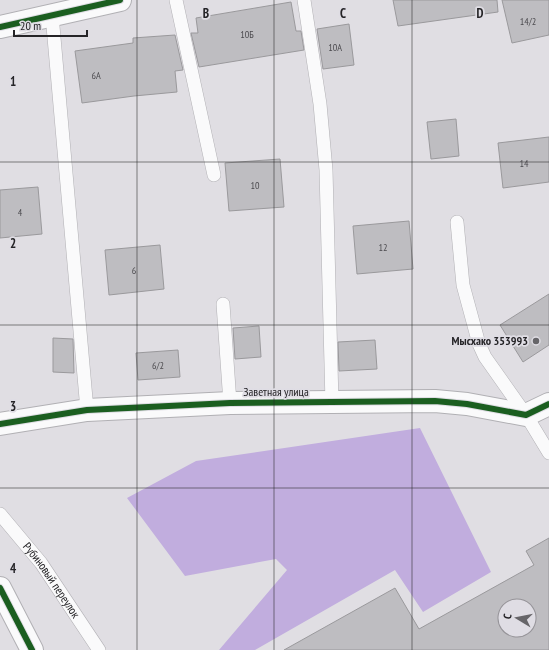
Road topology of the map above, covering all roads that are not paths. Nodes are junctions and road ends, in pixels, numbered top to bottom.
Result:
1 (120, 0) edge
2 (176, 0) edge
3 (304, 0) edge
4 (52, 15) junction
5 (0, 27) edge
6 (214, 175) dead end
7 (457, 222) dead end
8 (224, 304) dead end
9 (230, 403) junction
10 (332, 403) junction
11 (549, 404) edge
12 (87, 410) junction
13 (526, 415) junction
14 (0, 424) edge
15 (549, 453) edge
16 (0, 514) edge
17 (0, 588) edge
18 (32, 650) edge
19 (99, 650) edge

1 - 4 street
2 - 6 lane
3 - 10 lane
4 - 5 street
4 - 12 lane
7 - 13 lane
8 - 9 lane
9 - 10 street, Заветная улица
9 - 12 street, Заветная улица
10 - 13 street, Заветная улица
11 - 13 street
12 - 14 street, Заветная улица
13 - 15 lane
16 - 19 lane, Рубиновый переулок
17 - 18 street

